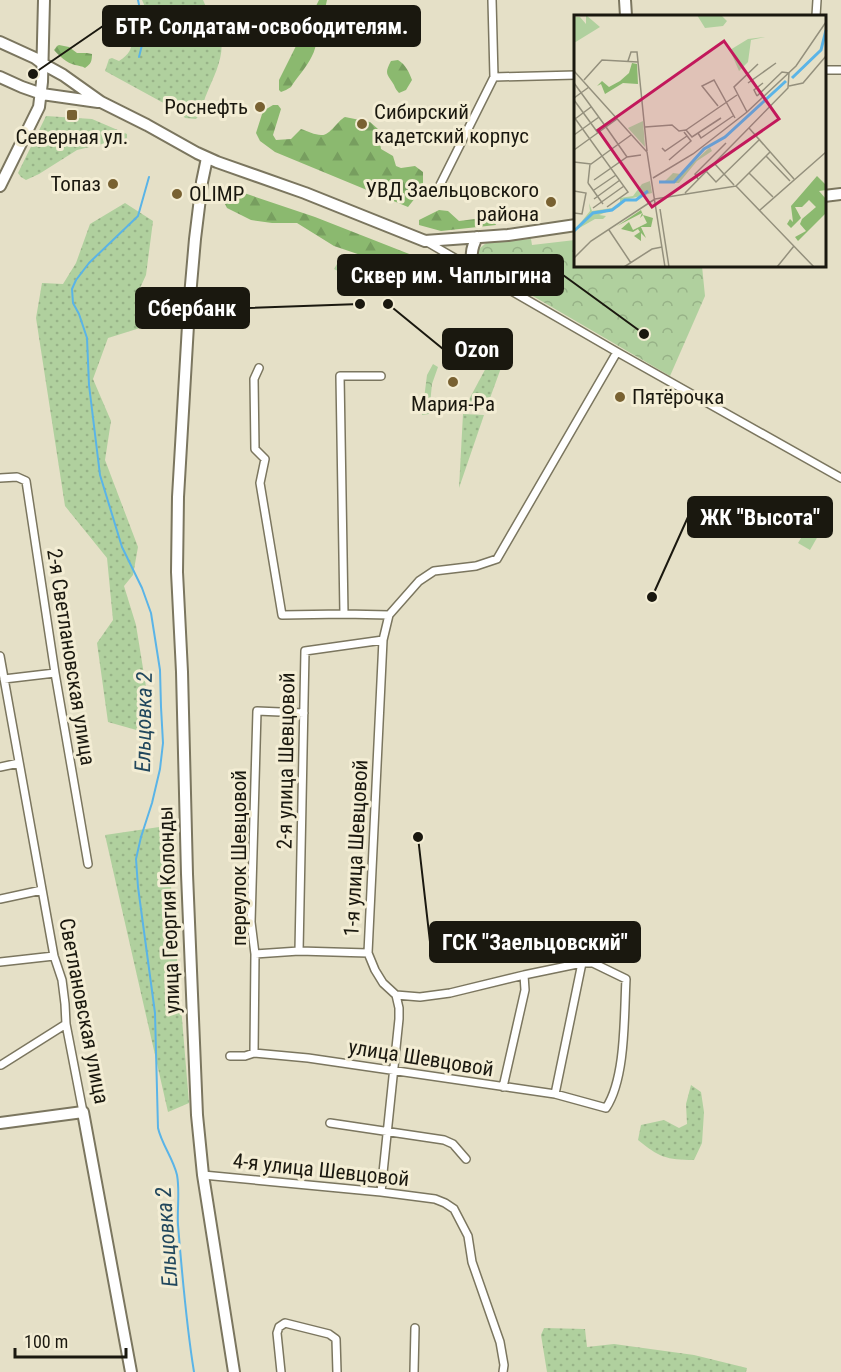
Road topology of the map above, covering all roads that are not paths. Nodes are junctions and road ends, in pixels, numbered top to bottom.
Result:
1 (44, 0) edge
2 (492, 0) edge
3 (625, 0) edge
4 (817, 0) edge
5 (626, 15) edge
6 (816, 15) edge
7 (0, 42) edge
8 (43, 64) junction
9 (841, 69) edge
10 (826, 70) edge
11 (574, 75) edge
12 (0, 77) edge
13 (494, 77) junction
14 (42, 94) junction
15 (101, 102) junction
16 (207, 158) junction
17 (440, 185) dead end
18 (0, 186) edge
19 (841, 194) edge
20 (826, 196) edge
21 (574, 225) edge
22 (477, 237) junction
23 (425, 241) junction
24 (475, 269) junction
25 (617, 352) junction
26 (259, 368) dead end
27 (381, 376) dead end
28 (0, 478) edge
29 (841, 478) edge
30 (344, 614) junction
31 (389, 615) junction
32 (383, 640) junction
33 (0, 656) edge
34 (55, 673) junction
35 (2, 675) edge
36 (304, 713) junction
37 (19, 763) junction
38 (0, 767) edge
39 (88, 864) dead end
40 (42, 890) junction
41 (0, 899) edge
42 (299, 951) junction
43 (368, 953) junction
44 (255, 954) junction
45 (54, 956) junction
46 (0, 962) edge
47 (582, 963) junction
48 (524, 975) junction
49 (396, 995) junction
50 (66, 1023) junction
51 (254, 1053) junction
52 (230, 1056) dead end
53 (1, 1065) edge
54 (394, 1070) junction
55 (503, 1087) junction
56 (555, 1094) junction
57 (83, 1112) junction
58 (330, 1123) dead end
59 (0, 1124) edge
60 (387, 1131) junction
61 (466, 1158) dead end
62 (203, 1175) junction
63 (381, 1192) junction
64 (415, 1328) dead end
65 (131, 1372) edge
66 (234, 1372) edge
67 (282, 1372) edge
68 (337, 1372) edge
69 (414, 1372) edge
70 (503, 1372) edge

1 - 8 main road
2 - 13 street
3 - 5 main road
4 - 6 street
7 - 8 main road
8 - 14 main road
8 - 15 main road
9 - 10 street
11 - 13 street
12 - 14 main road
13 - 17 street
14 - 15 main road
14 - 18 main road
15 - 16 main road
16 - 23 main road
16 - 62 main road, улица Георгия Колонды
19 - 20 main road
21 - 22 main road
22 - 23 main road
22 - 24 main road
23 - 24 street
24 - 25 street
25 - 29 street
25 - 31 street
26 - 30 street
27 - 30 street
28 - 34 street, 2-я Светлановская улица
30 - 31 street
31 - 32 street, 1-я улица Шевцовой
32 - 36 street, 2-я улица Шевцовой
32 - 43 street, 1-я улица Шевцовой
33 - 35 street, Светлановская улица
34 - 35 street
34 - 39 street, 2-я Светлановская улица
35 - 37 street, Светлановская улица
36 - 42 street, 2-я улица Шевцовой
36 - 44 street, переулок Шевцовой
37 - 38 street
37 - 40 street, Светлановская улица
40 - 41 street
40 - 45 street, Светлановская улица
42 - 43 street
42 - 44 street
43 - 49 street, 1-я улица Шевцовой
44 - 51 street, переулок Шевцовой
45 - 46 street
45 - 50 street, Светлановская улица
47 - 48 street
47 - 56 street
47 - 56 street, улица Шевцовой
48 - 49 street
48 - 55 street
49 - 54 street
50 - 53 street
50 - 57 street, Светлановская улица
51 - 52 street, улица Шевцовой
51 - 54 street, улица Шевцовой
54 - 55 street, улица Шевцовой
54 - 60 street
55 - 56 street, улица Шевцовой
57 - 59 main road
57 - 65 main road, Светлановская улица
58 - 60 street
60 - 61 street
60 - 63 street
62 - 63 street, 4-я улица Шевцовой
62 - 66 main road, улица Георгия Колонды
63 - 70 street, 4-я улица Шевцовой
64 - 69 street
67 - 68 street

